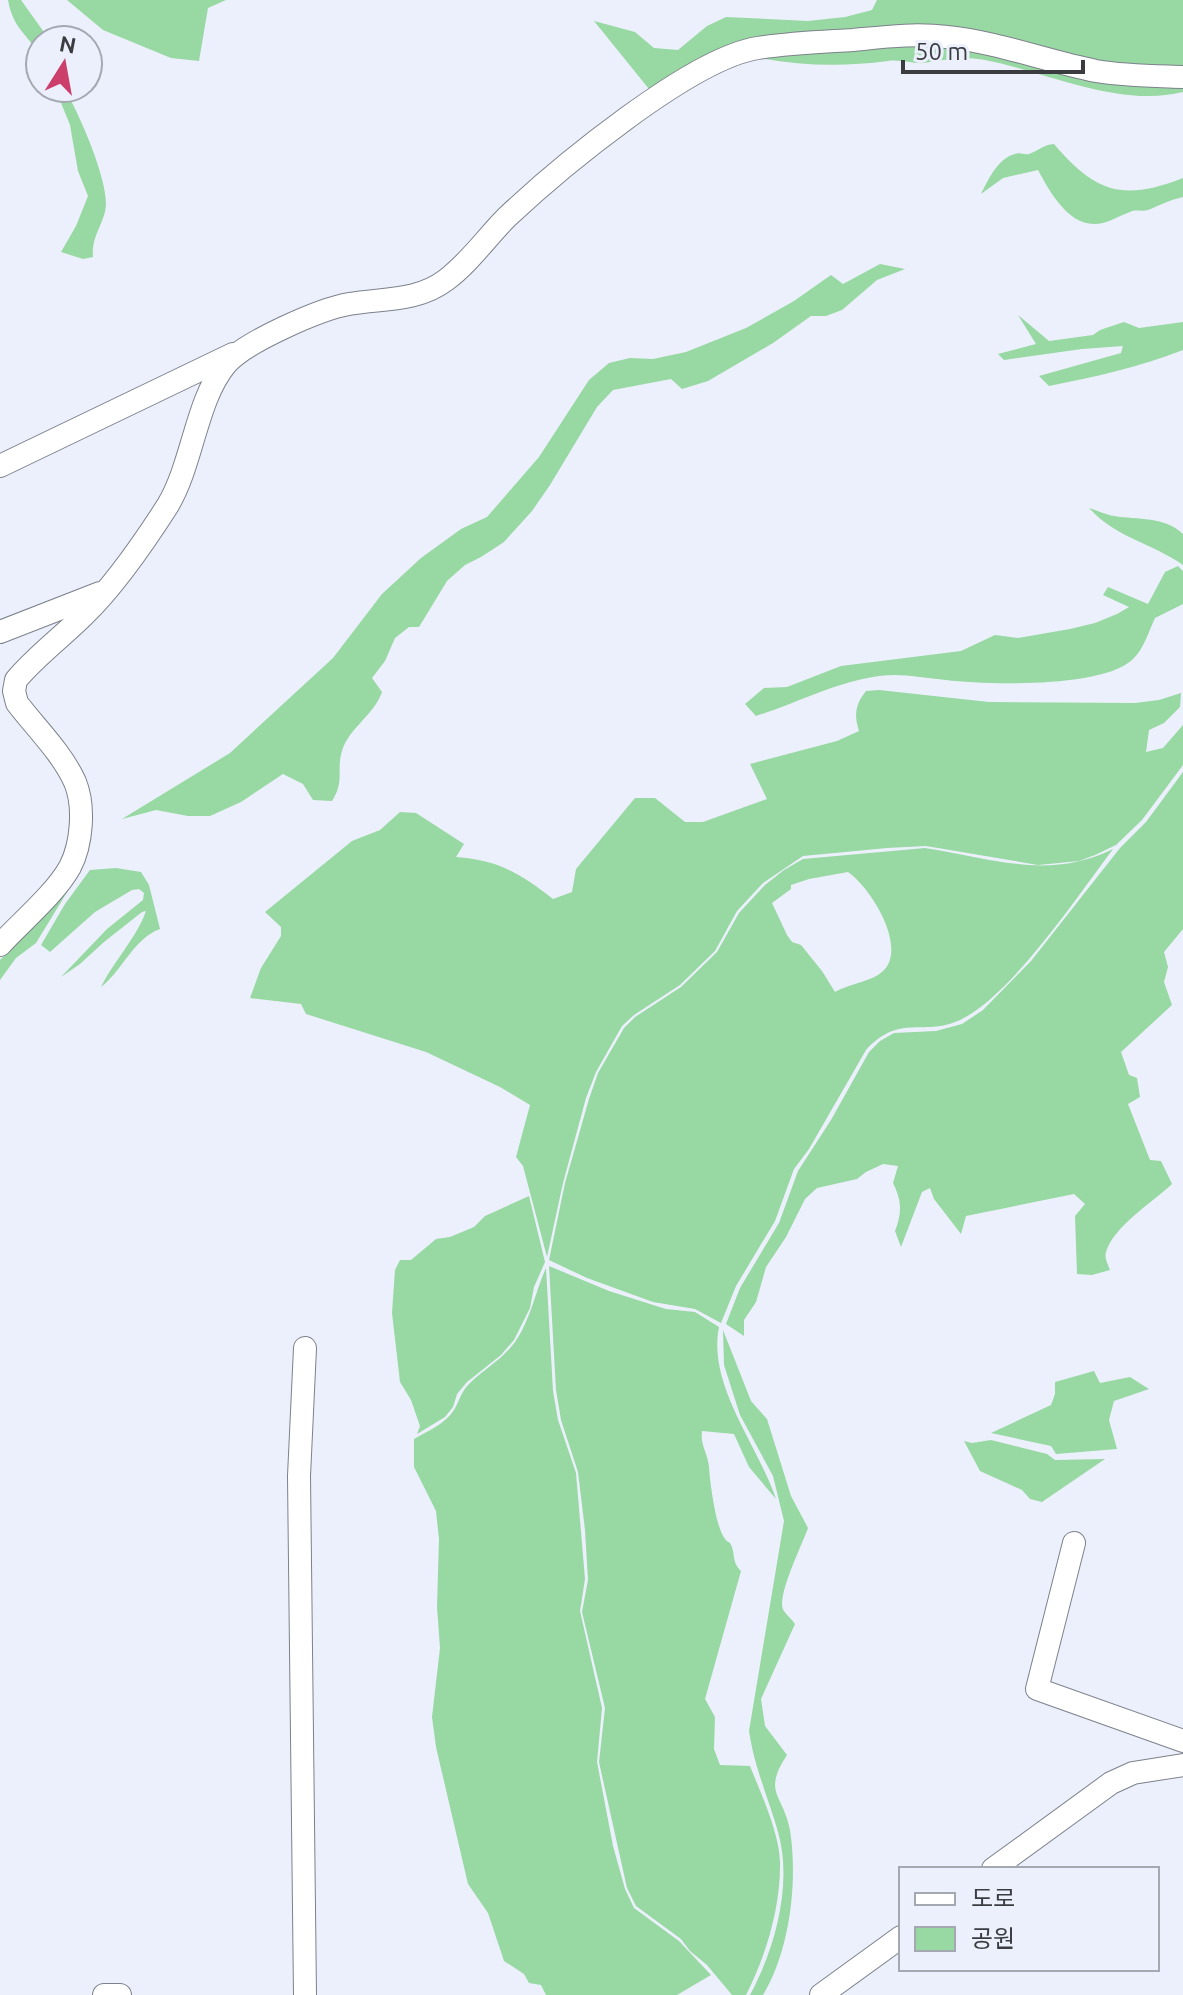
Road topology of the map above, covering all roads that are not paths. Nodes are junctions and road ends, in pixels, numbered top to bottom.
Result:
1 (1183, 77) edge
2 (239, 351) junction
3 (0, 466) edge
4 (107, 590) junction
5 (0, 632) edge
6 (0, 945) edge
7 (305, 1348) dead end
8 (1074, 1543) dead end
9 (1183, 1741) edge
10 (1183, 1765) edge
11 (996, 1867) edge
12 (899, 1938) edge
13 (104, 1995) edge
14 (120, 1995) edge
15 (305, 1995) edge
16 (821, 1995) edge

1 - 2 street
2 - 3 street
2 - 4 street
4 - 5 street
4 - 6 street
7 - 15 street
8 - 9 street
10 - 11 street
12 - 16 street
13 - 14 street

